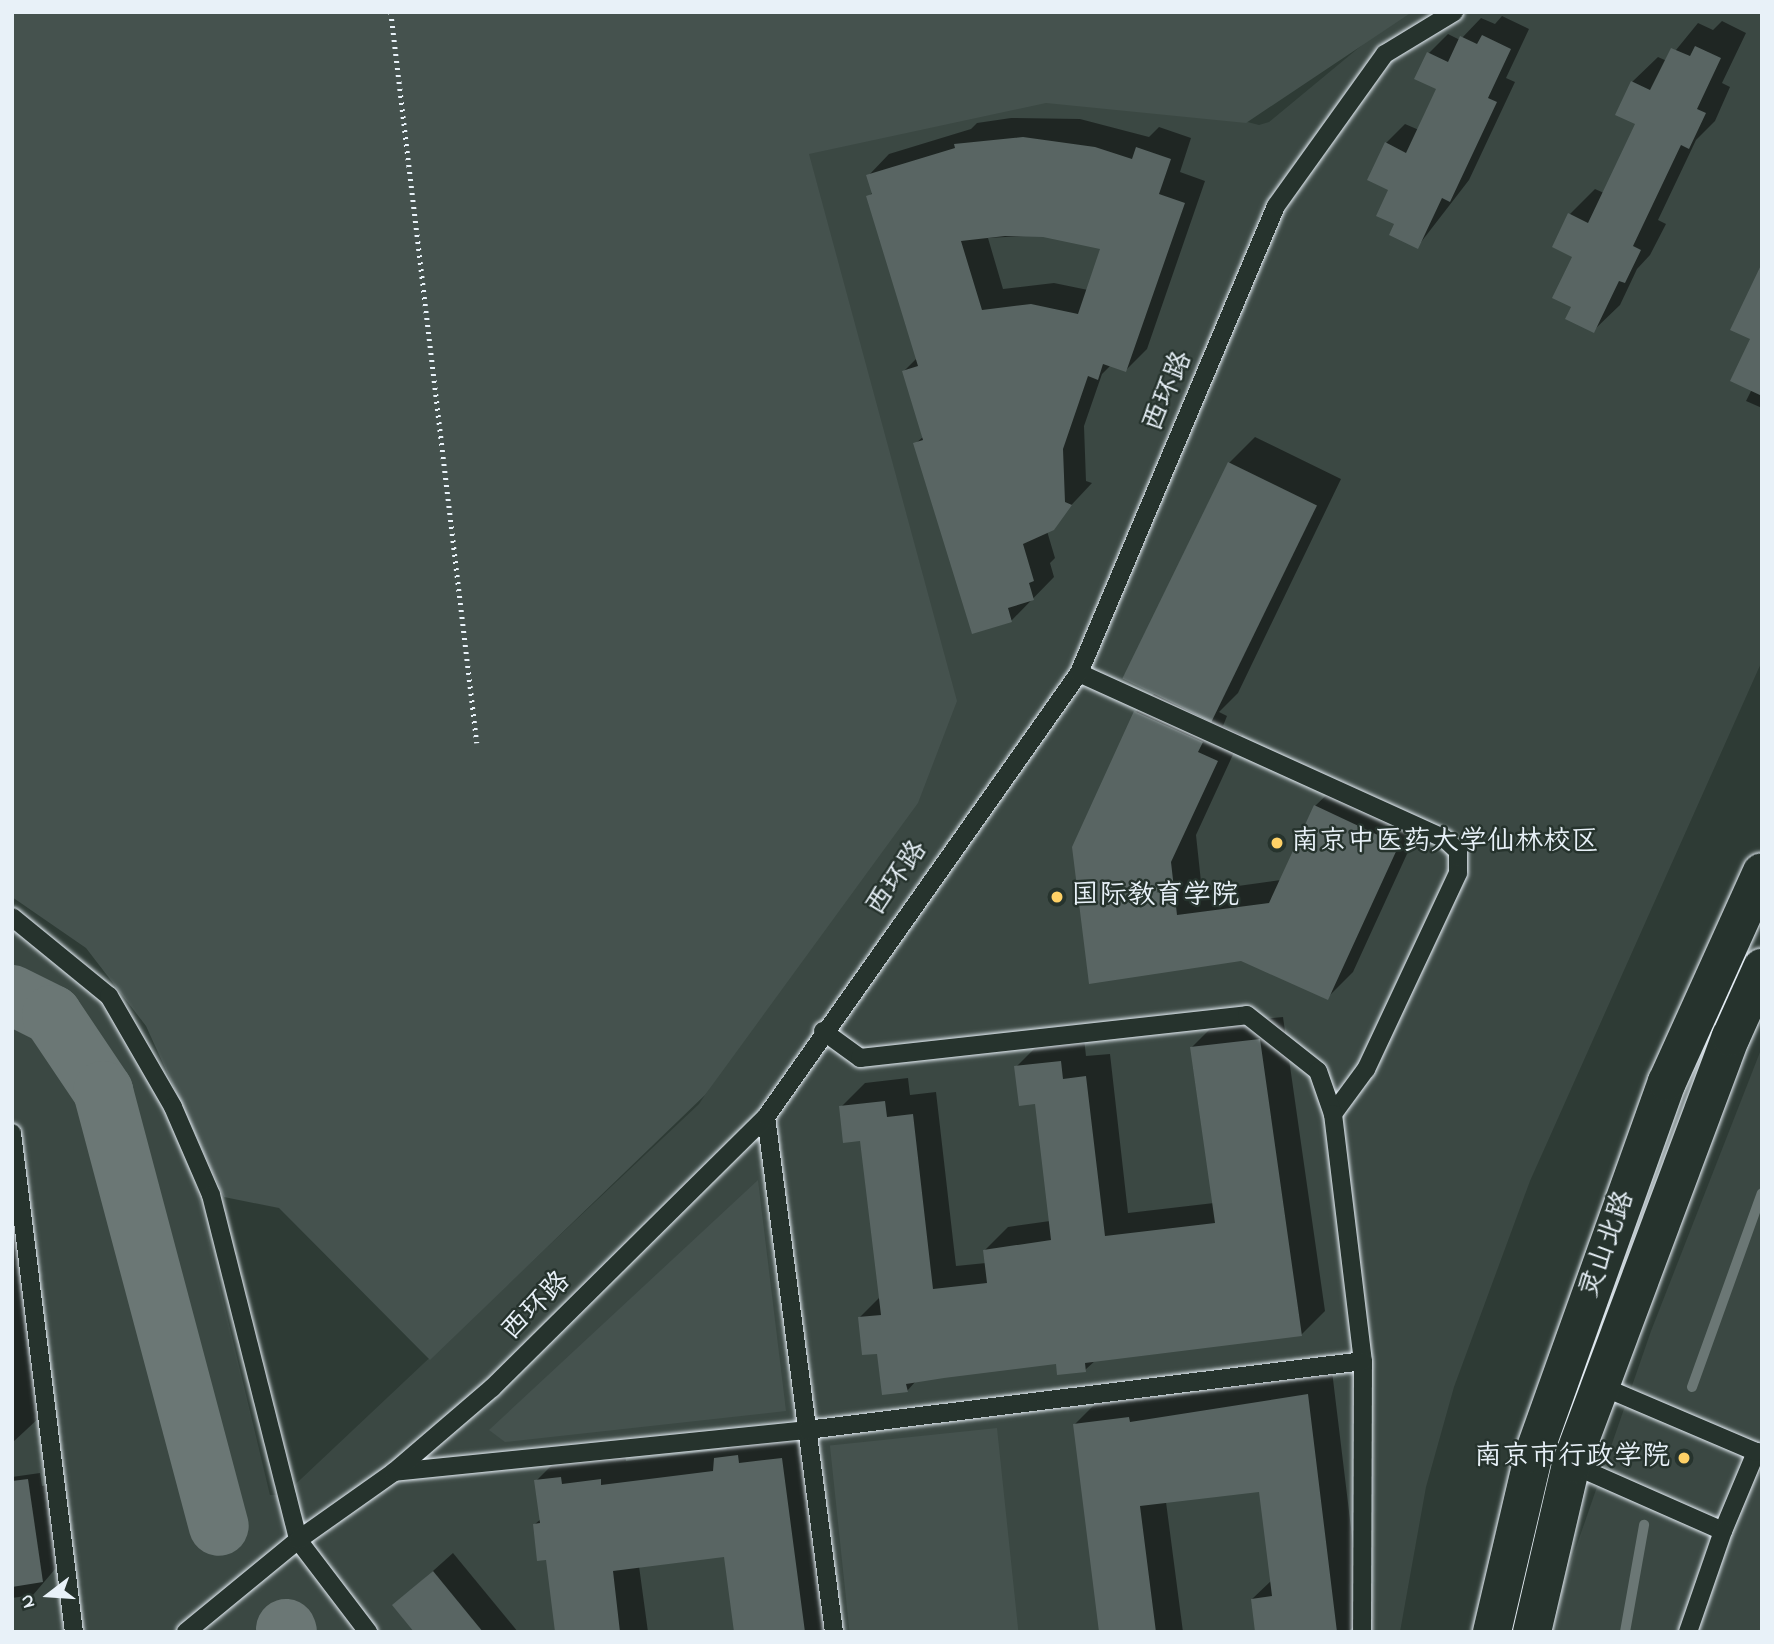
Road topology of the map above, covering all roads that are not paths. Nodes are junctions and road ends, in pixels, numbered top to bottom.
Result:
1 (1454, 12) edge
2 (1079, 673) junction
3 (1762, 872) edge
4 (12, 917) edge
5 (1762, 968) edge
6 (823, 1031) junction
7 (1333, 1114) junction
8 (766, 1117) junction
9 (12, 1133) edge
10 (1363, 1361) junction
11 (1599, 1385) junction
12 (807, 1430) junction
13 (1759, 1446) edge
14 (1571, 1464) junction
15 (394, 1472) junction
16 (1723, 1531) junction
17 (298, 1540) junction
18 (74, 1632) edge
19 (186, 1632) edge
20 (368, 1632) edge
21 (834, 1632) edge
22 (1362, 1632) edge
23 (1492, 1632) edge
24 (1532, 1632) edge
25 (1688, 1632) edge

1 - 2 lane, 西环路
2 - 6 lane, 西环路
2 - 7 lane
3 - 23 main road, 灵山北路
4 - 17 lane
5 - 11 main road, 灵山北路
6 - 7 lane
6 - 8 lane, 西环路
7 - 10 lane
8 - 12 lane
8 - 15 lane, 西环路
9 - 18 lane
10 - 12 lane
10 - 22 lane
11 - 13 lane
11 - 14 main road, 灵山北路
12 - 15 lane
12 - 21 lane
13 - 16 lane
14 - 16 lane
14 - 24 main road, 灵山北路
15 - 17 lane, 西环路
16 - 25 lane
17 - 19 lane, 西环路
17 - 20 lane

